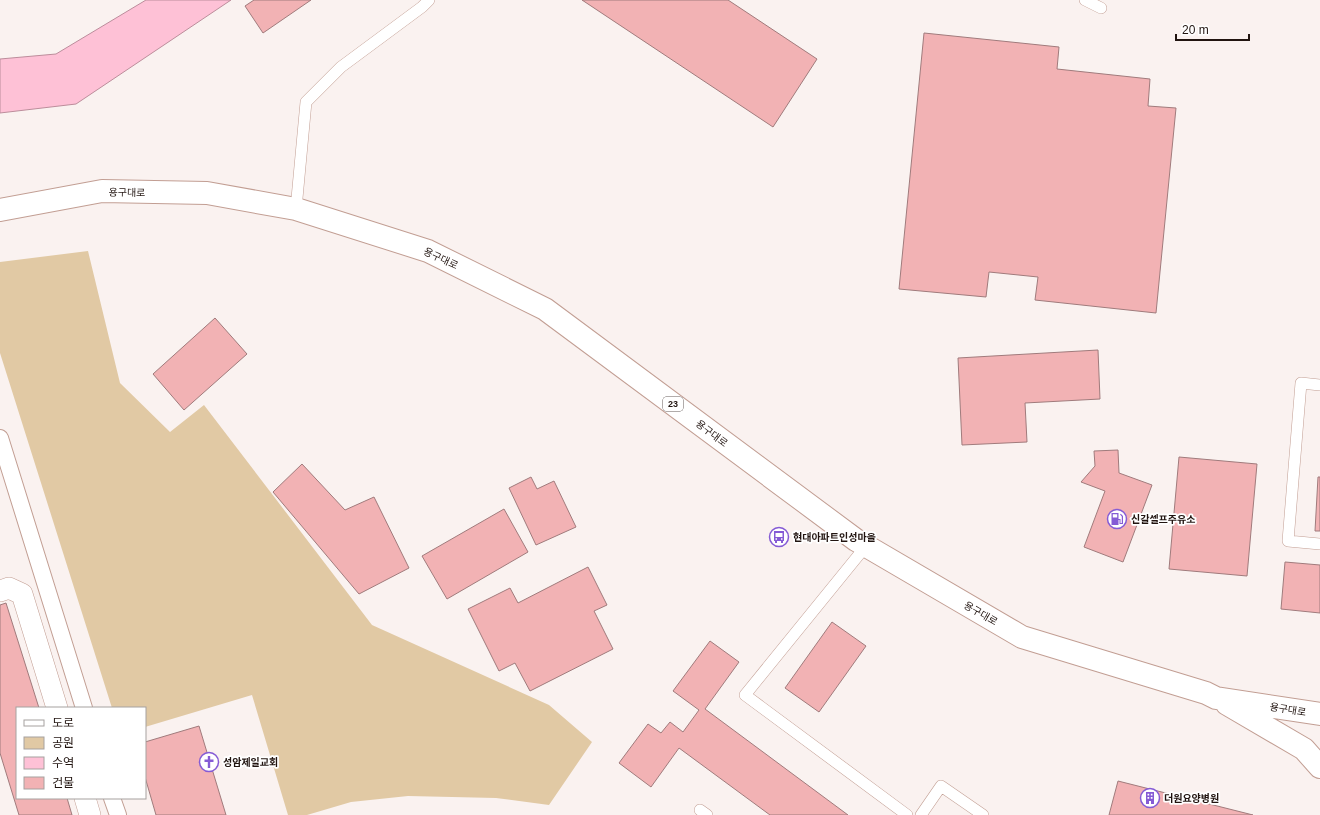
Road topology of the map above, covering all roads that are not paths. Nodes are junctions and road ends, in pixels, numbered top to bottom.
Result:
1 (429, 0) edge
2 (1085, 0) edge
3 (1101, 8) dead end
4 (296, 209) junction
5 (0, 210) edge
6 (1320, 385) edge
7 (0, 438) edge
8 (1320, 544) edge
9 (866, 546) junction
10 (0, 591) edge
11 (1216, 698) junction
12 (57, 707) edge
13 (84, 707) edge
14 (1320, 714) edge
15 (1320, 767) edge
16 (85, 799) edge
17 (112, 799) edge
18 (90, 815) edge
19 (118, 815) edge
20 (908, 815) edge
21 (921, 815) edge
22 (984, 815) edge

1 - 4 lane
2 - 3 lane
4 - 5 main road, 용구대로 / 23
4 - 9 main road, 용구대로 / 23
6 - 8 lane
7 - 13 street
9 - 11 main road, 용구대로 / 23
9 - 20 lane
10 - 12 street
11 - 14 main road, 용구대로 / 23
11 - 15 main road
16 - 18 street
17 - 19 street
21 - 22 lane

